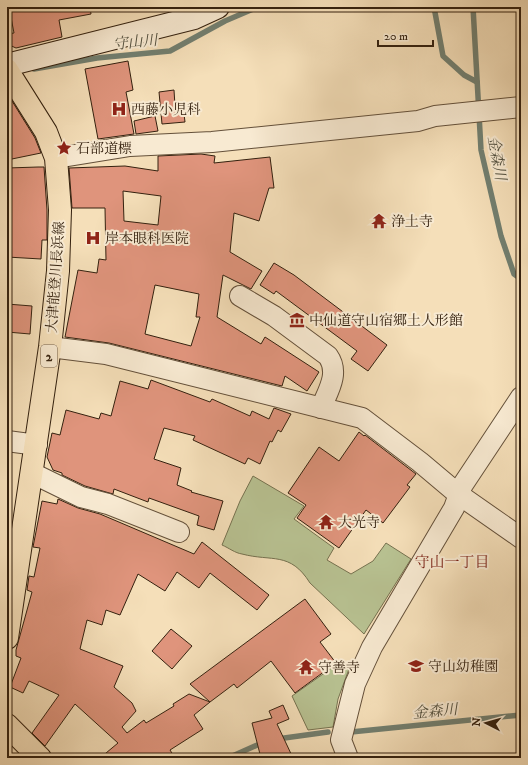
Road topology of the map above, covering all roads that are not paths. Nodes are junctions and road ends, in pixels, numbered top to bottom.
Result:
1 (218, 7) edge
2 (10, 72) edge
3 (521, 107) edge
4 (56, 158) junction
5 (240, 296) dead end
6 (50, 347) junction
7 (521, 397) edge
8 (322, 408) junction
9 (7, 441) edge
10 (37, 445) junction
11 (32, 473) junction
12 (458, 494) junction
13 (179, 532) dead end
14 (521, 538) edge
15 (7, 638) edge
16 (7, 725) edge
17 (40, 758) edge
18 (348, 758) edge

1 - 2 main road
2 - 4 main road, 大津能登川長浜線 / 2
3 - 4 street
4 - 6 main road, 大津能登川長浜線 / 2
5 - 8 street
6 - 8 street
6 - 10 main road, 大津能登川長浜線 / 2
7 - 12 street
8 - 12 street
9 - 10 street
10 - 11 main road, 大津能登川長浜線 / 2
11 - 13 street
11 - 15 main road, 大津能登川長浜線 / 2
12 - 14 street
12 - 18 street
16 - 17 main road

